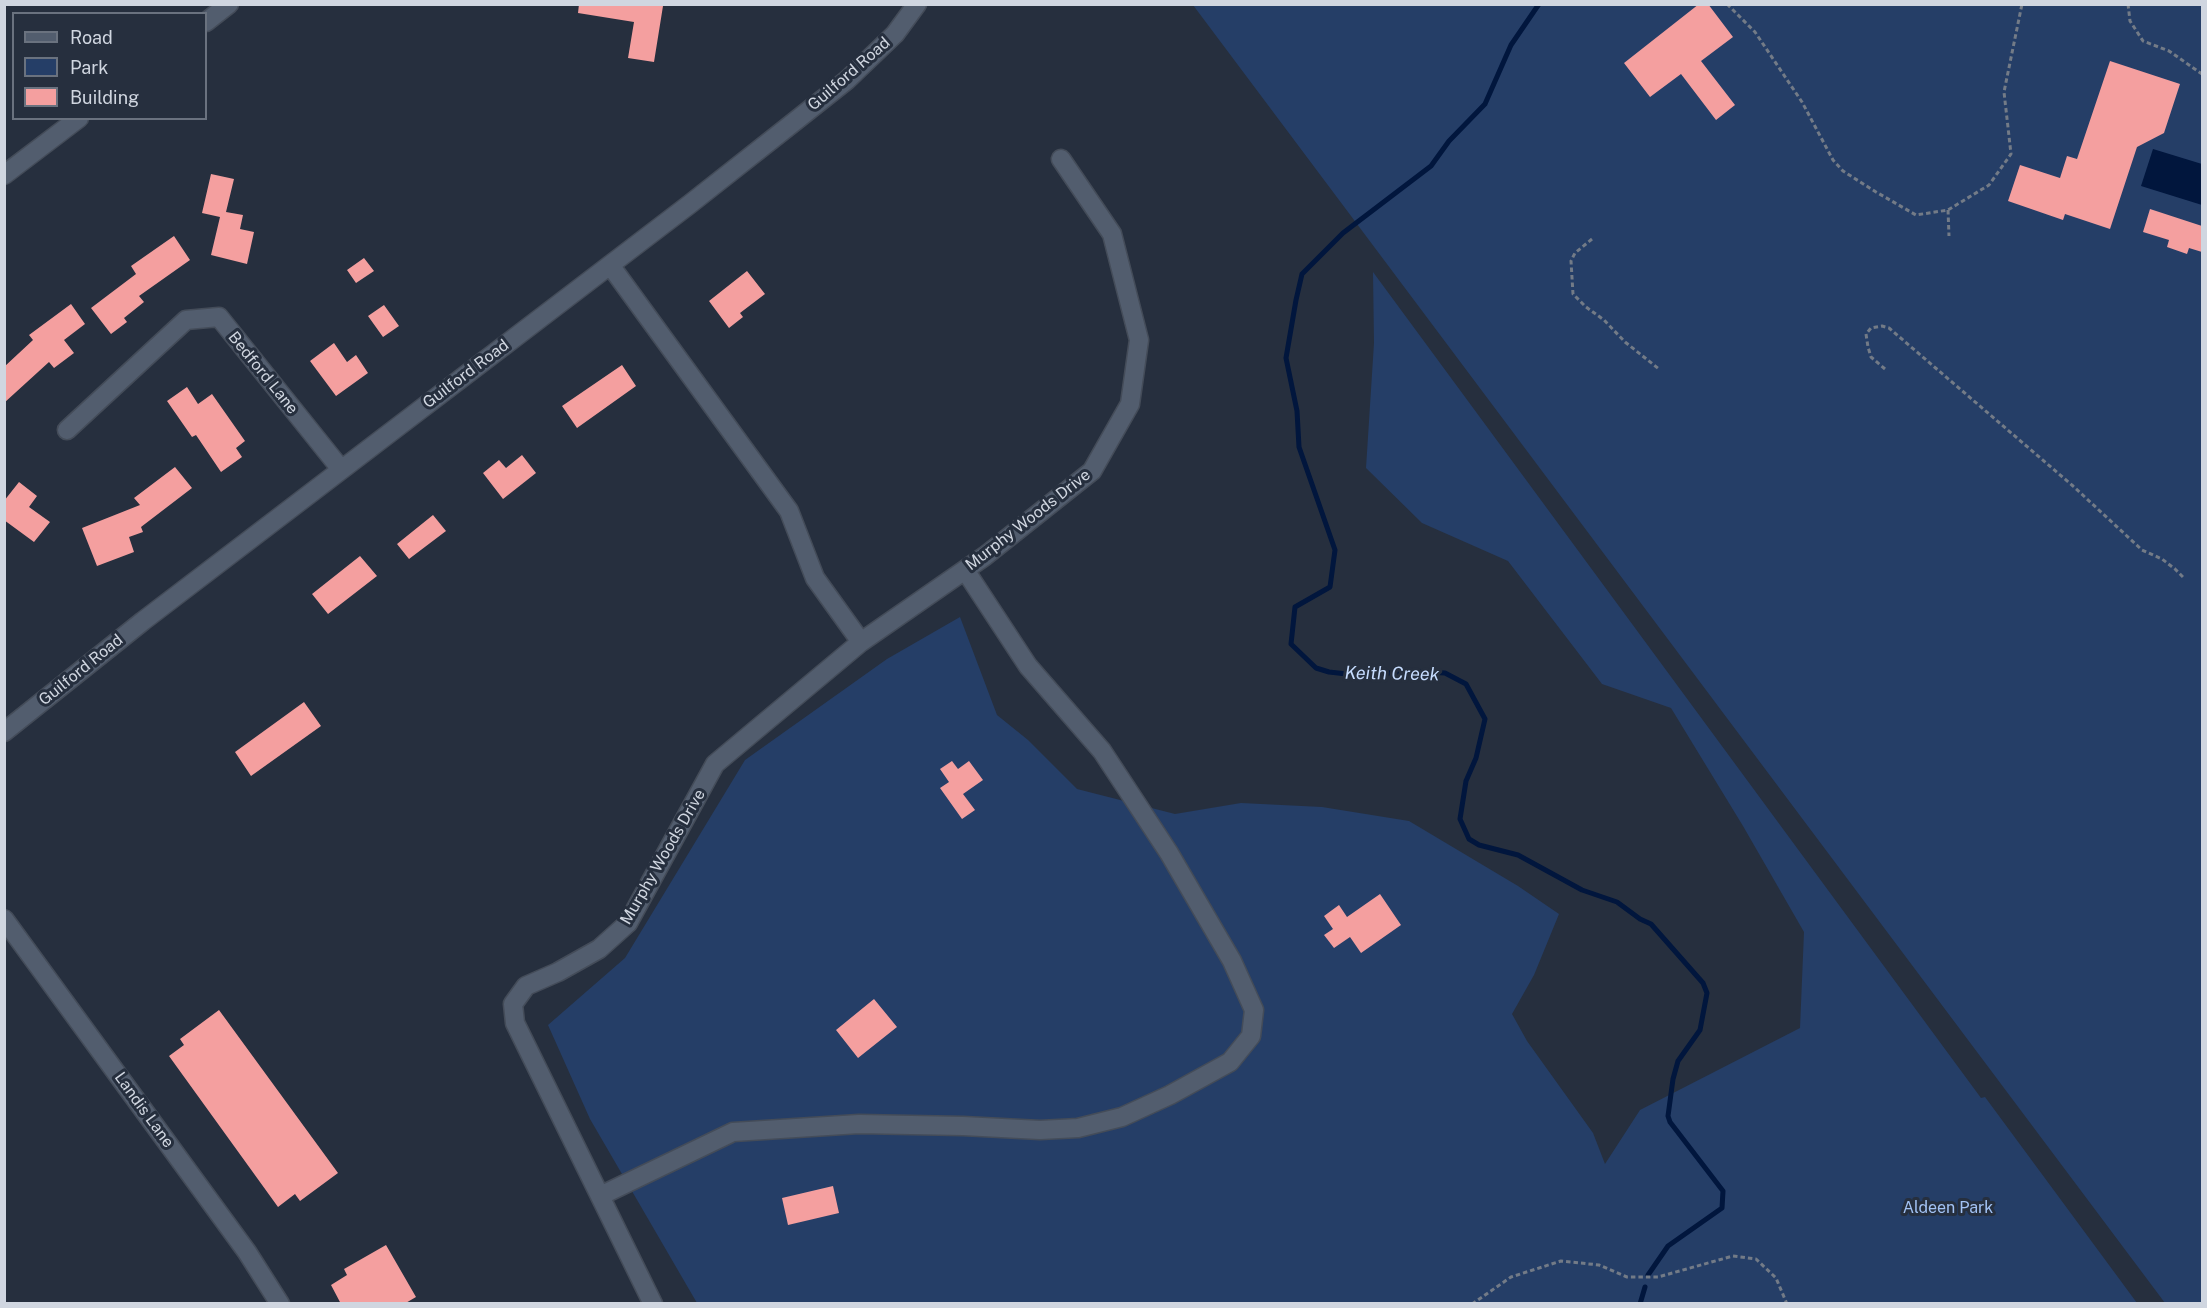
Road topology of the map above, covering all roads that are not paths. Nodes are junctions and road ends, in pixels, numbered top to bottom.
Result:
1 (229, 4) edge
2 (917, 4) edge
3 (207, 21) edge
4 (76, 120) edge
5 (1061, 159) dead end
6 (4, 175) edge
7 (610, 265) junction
8 (67, 430) dead end
9 (340, 468) junction
10 (965, 570) junction
11 (861, 642) junction
12 (4, 732) edge
13 (4, 919) edge
14 (600, 1196) junction
15 (280, 1304) edge
16 (653, 1304) edge

1 - 3 street
2 - 7 street, Guilford Road
4 - 6 street
5 - 10 street, Murphy Woods Drive
7 - 9 street, Guilford Road
7 - 11 street
8 - 9 street, Bedford Lane
9 - 12 street, Guilford Road
10 - 11 street, Murphy Woods Drive
10 - 14 street
11 - 14 street, Murphy Woods Drive
13 - 15 street, Landis Lane
14 - 16 street, Murphy Woods Drive

